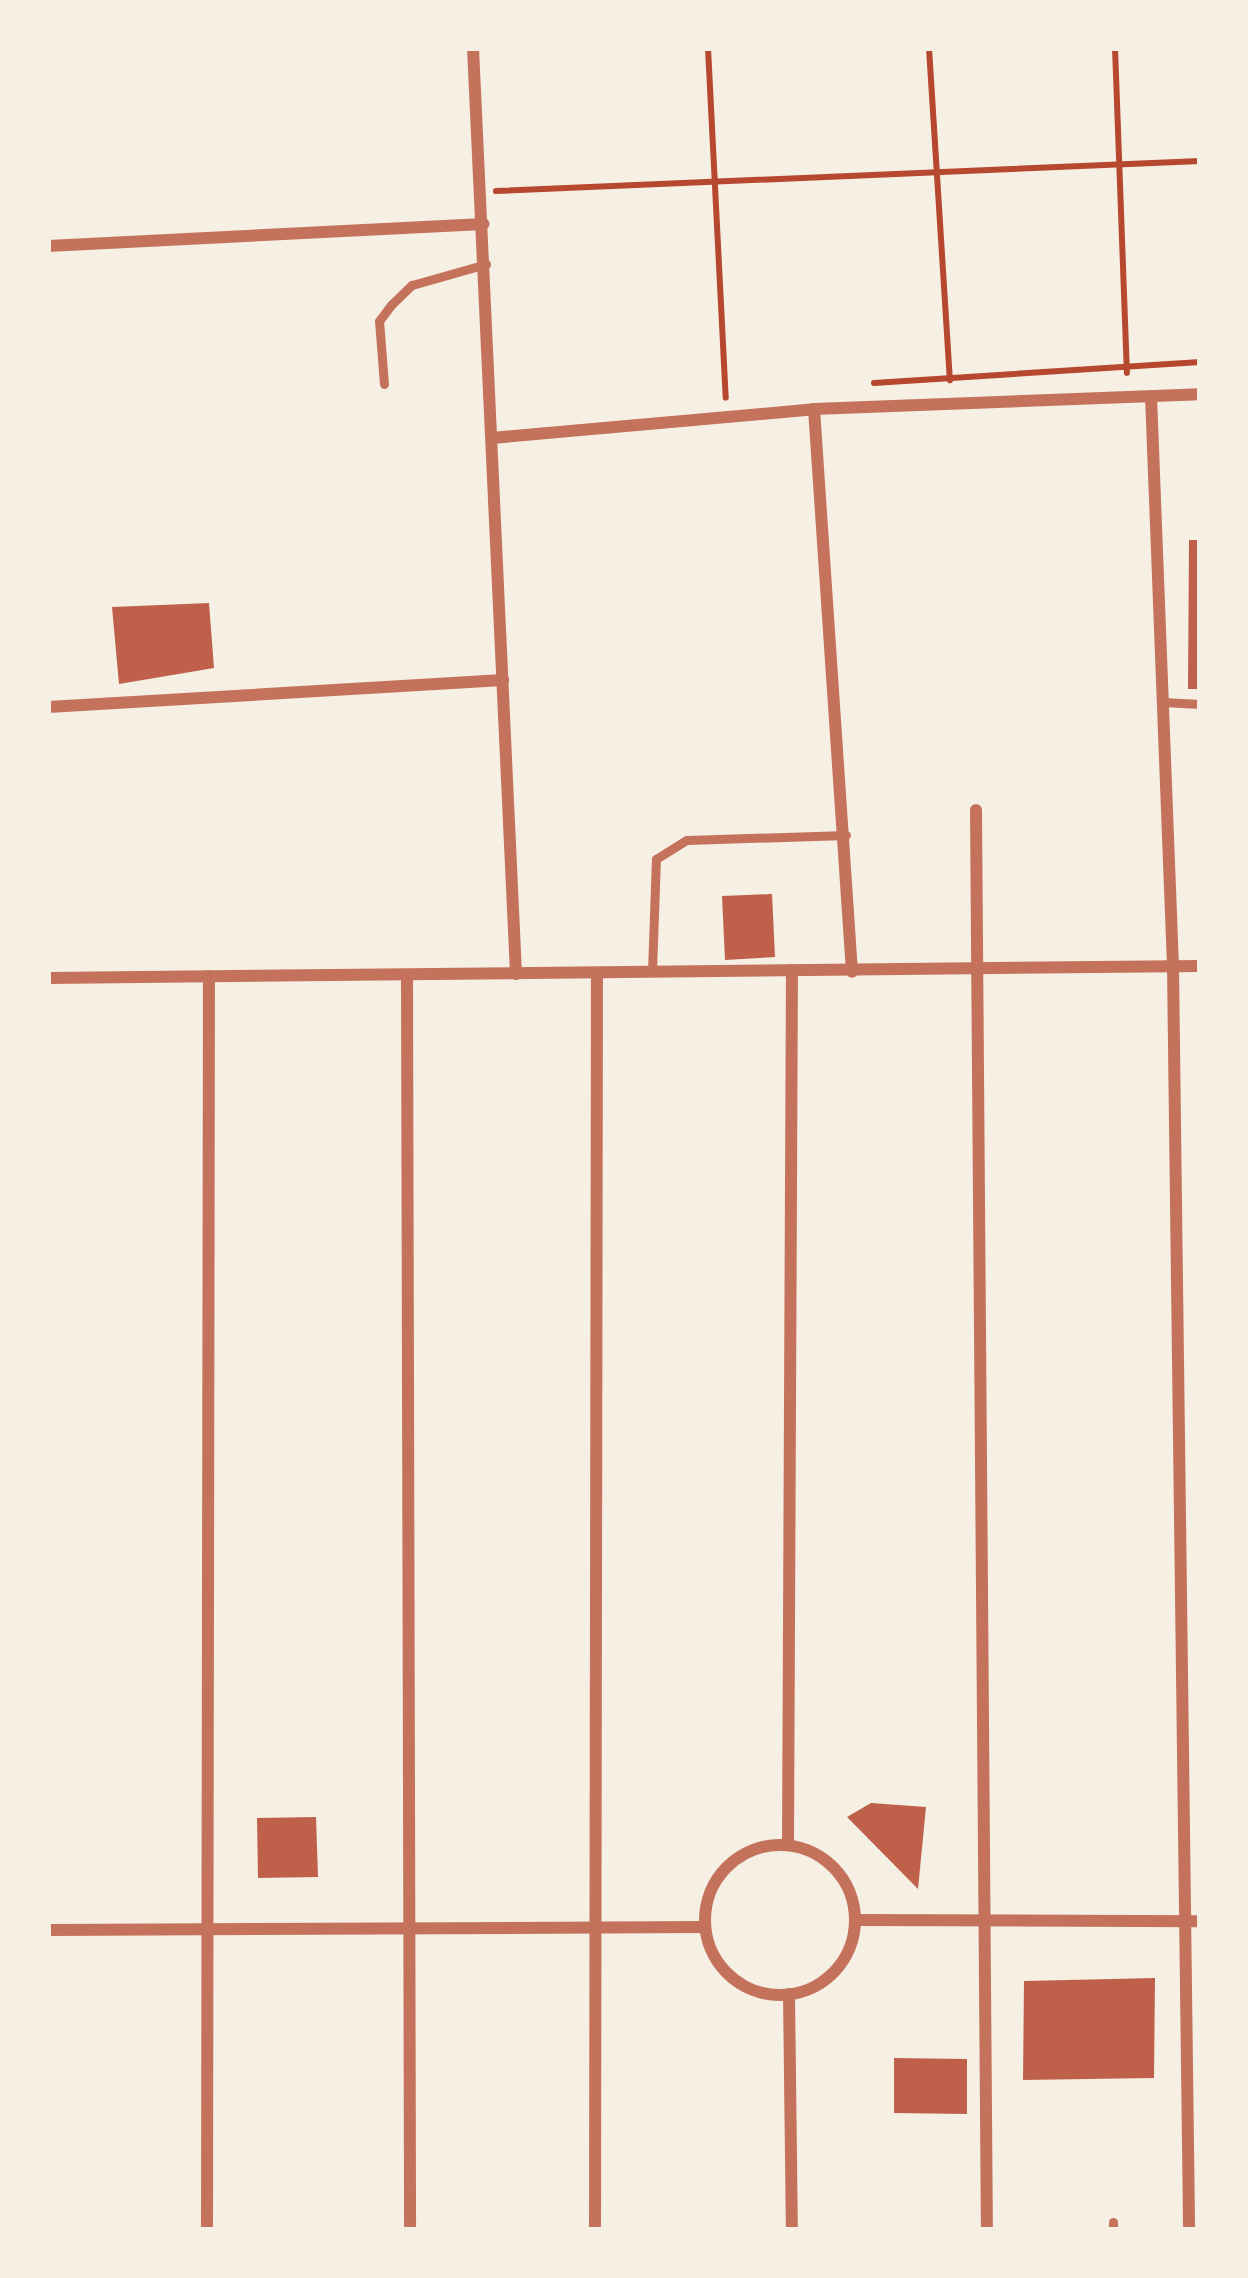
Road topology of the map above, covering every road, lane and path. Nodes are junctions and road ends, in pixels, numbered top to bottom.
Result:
1 (472, 48) edge
2 (708, 48) edge
3 (928, 48) edge
4 (1115, 48) edge
5 (1200, 160) edge
6 (1120, 164) junction
7 (937, 173) junction
8 (716, 184) junction
9 (482, 192) junction
10 (483, 224) junction
11 (48, 246) edge
12 (486, 264) junction
13 (1200, 362) edge
14 (1127, 369) junction
15 (950, 378) junction
16 (1127, 382) dead end
17 (384, 384) dead end
18 (860, 384) dead end
19 (748, 392) dead end
20 (726, 393) junction
21 (952, 394) dead end
22 (1200, 394) edge
23 (1151, 397) junction
24 (727, 408) dead end
25 (814, 409) junction
26 (492, 438) junction
27 (502, 680) junction
28 (1162, 702) junction
29 (1200, 704) edge
30 (48, 707) edge
31 (976, 810) dead end
32 (846, 835) junction
33 (1200, 966) edge
34 (1172, 967) junction
35 (792, 970) junction
36 (976, 970) junction
37 (652, 972) junction
38 (852, 972) junction
39 (598, 973) junction
40 (516, 974) junction
41 (407, 975) junction
42 (209, 976) junction
43 (48, 978) edge
44 (788, 1845) junction
45 (855, 1920) junction
46 (1193, 1921) edge
47 (986, 1925) junction
48 (705, 1927) junction
49 (48, 1930) edge
50 (202, 1930) junction
51 (594, 1931) junction
52 (405, 1933) junction
53 (789, 1994) junction
54 (1194, 2106) edge
55 (207, 2230) edge
56 (410, 2230) edge
57 (595, 2230) edge
58 (792, 2230) edge
59 (987, 2230) edge
60 (1189, 2230) edge

1 - 9 street
2 - 8 path
3 - 7 path
4 - 6 path
5 - 6 path
6 - 7 path
6 - 14 path
7 - 8 path
7 - 15 path
8 - 9 path
8 - 20 path
9 - 10 street
10 - 11 street
10 - 12 street
12 - 17 lane
12 - 26 street
13 - 14 path
14 - 15 path
14 - 16 path
15 - 18 path
15 - 21 path
19 - 20 path
20 - 24 path
22 - 23 street
23 - 25 street
23 - 28 street
25 - 26 street
25 - 32 street
26 - 27 street
27 - 30 street
27 - 40 street
28 - 29 lane
28 - 34 street
31 - 36 street
32 - 37 lane
32 - 38 street
33 - 34 street
34 - 36 street
34 - 46 street
35 - 37 street
35 - 38 street
35 - 44 street
36 - 38 street
36 - 47 street
37 - 39 street
39 - 40 street
39 - 51 street
40 - 41 street
41 - 42 street
41 - 52 street
42 - 43 street
42 - 50 street
44 - 45 street
44 - 48 street
45 - 47 street
45 - 53 street
46 - 47 street
46 - 54 street
47 - 59 street
48 - 51 street
48 - 53 street
49 - 50 street
50 - 52 street
50 - 55 street
51 - 52 street
51 - 57 street
52 - 56 street
53 - 58 street
54 - 60 street

